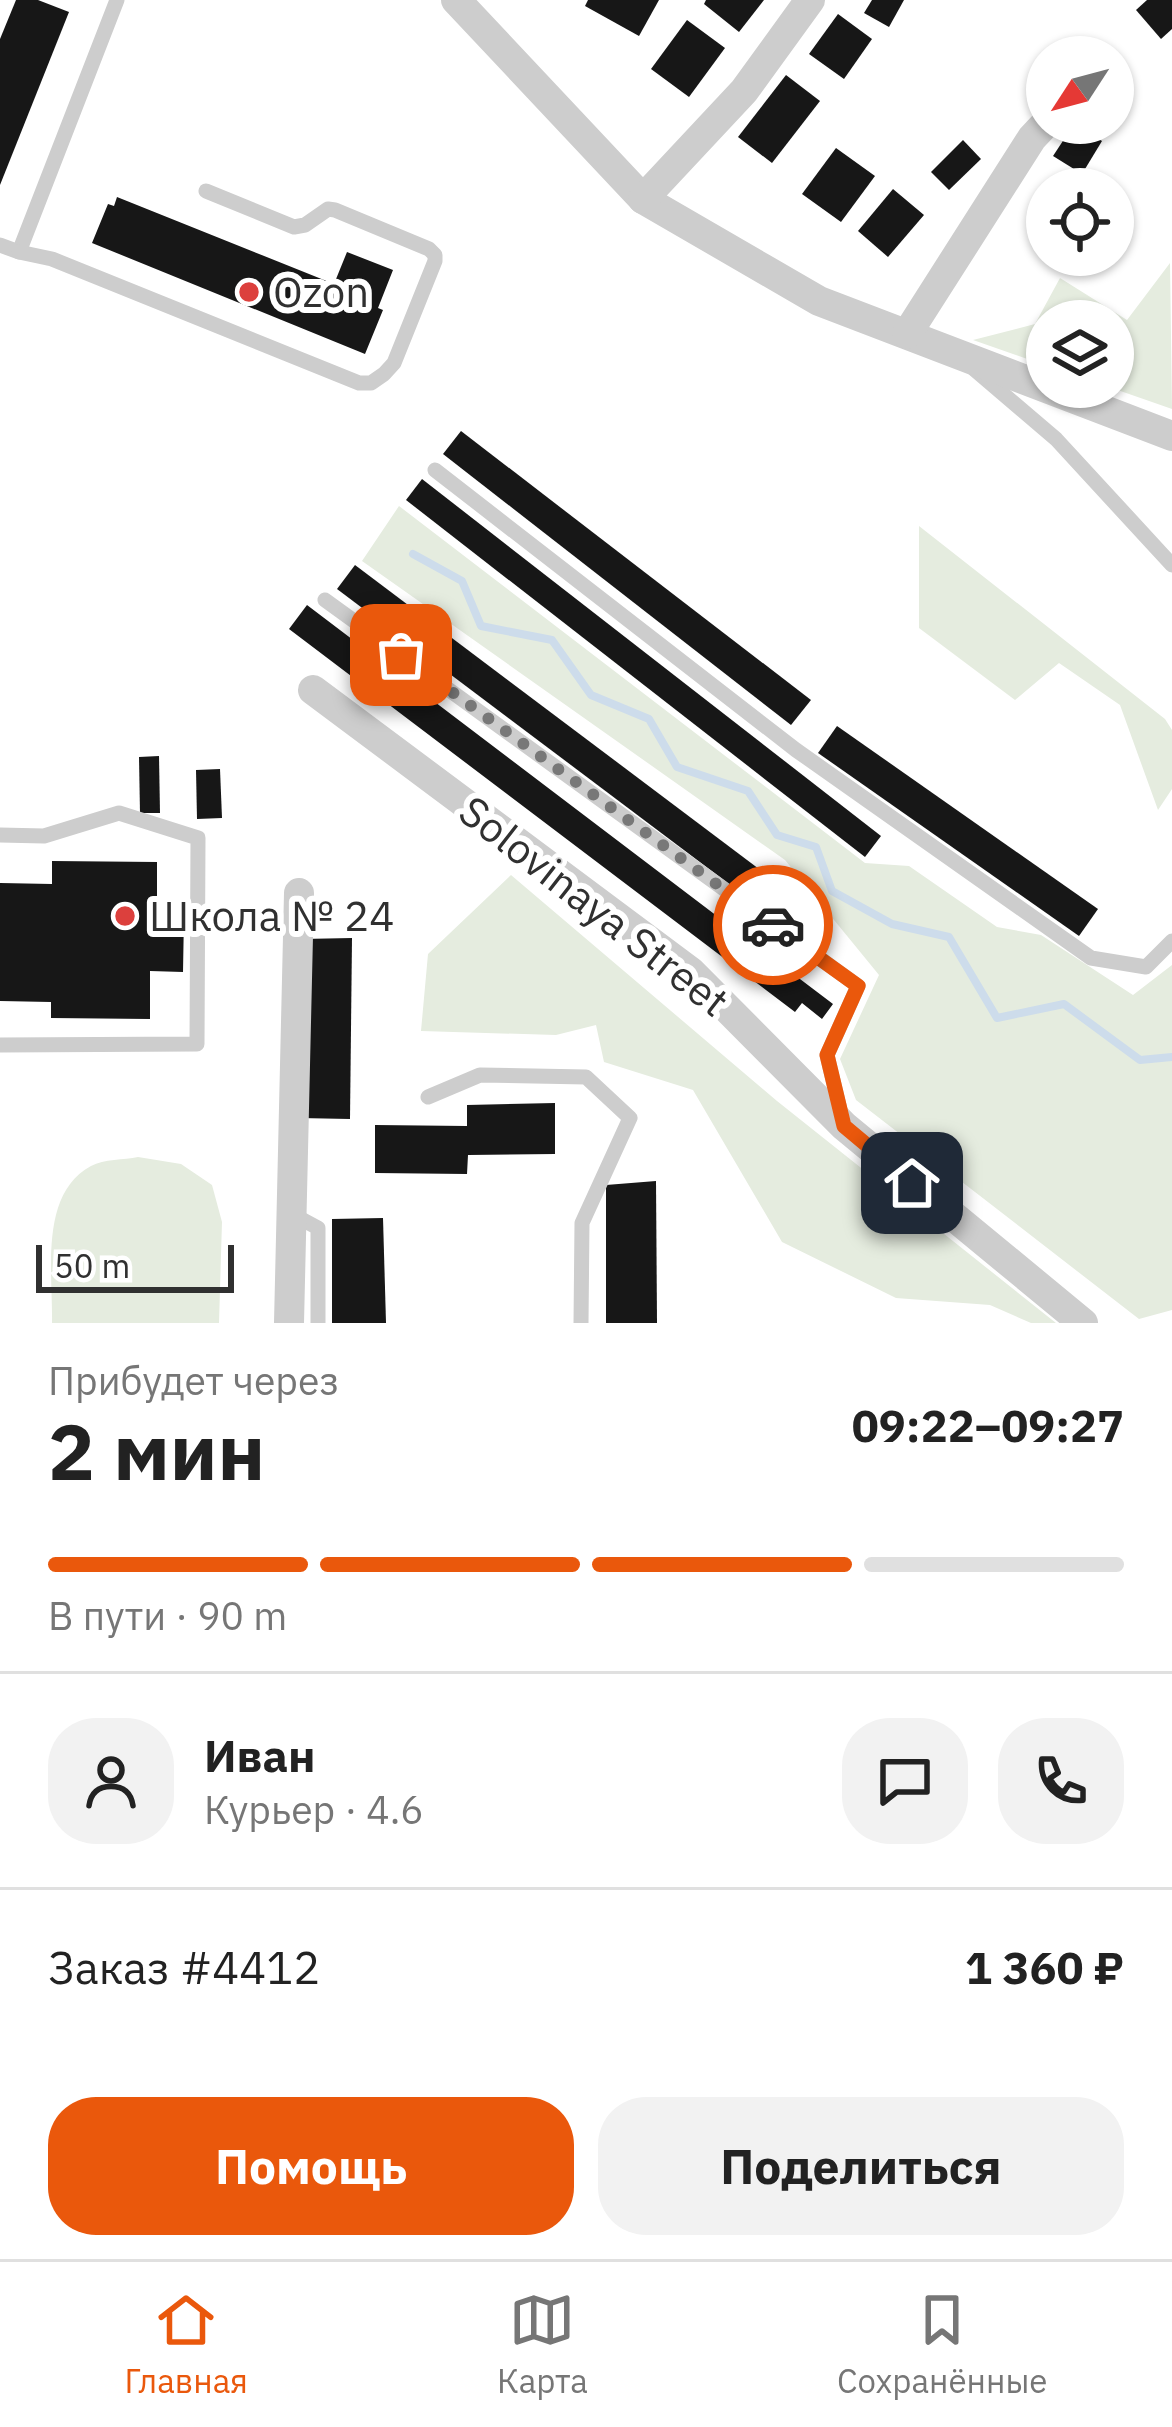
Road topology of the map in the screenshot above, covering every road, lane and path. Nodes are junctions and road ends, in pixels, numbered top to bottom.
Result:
1 (117, 0) edge
2 (456, 0) edge
3 (810, 0) edge
4 (1028, 144) edge
5 (206, 191) dead end
6 (644, 200) junction
7 (0, 244) edge
8 (20, 252) junction
9 (907, 334) junction
10 (954, 352) junction
11 (1172, 436) edge
12 (436, 470) dead end
13 (1172, 565) edge
14 (325, 600) dead end
15 (313, 690) dead end
16 (0, 836) edge
17 (298, 893) dead end
18 (1172, 941) edge
19 (0, 1046) edge
20 (428, 1096) dead end
21 (844, 1126) junction
22 (292, 1214) junction
23 (290, 1323) edge
24 (318, 1323) edge
25 (581, 1323) edge
26 (1083, 1323) edge

1 - 8 lane
2 - 6 street
3 - 6 street
4 - 9 street
5 - 8 lane
6 - 9 street
7 - 8 lane
9 - 10 street
10 - 11 street
10 - 13 lane
12 - 18 lane
14 - 21 lane
15 - 21 street, Solovinaya Street
16 - 19 lane
17 - 22 street
20 - 25 lane
21 - 26 street, Solovinaya Street
22 - 23 street
22 - 24 lane

